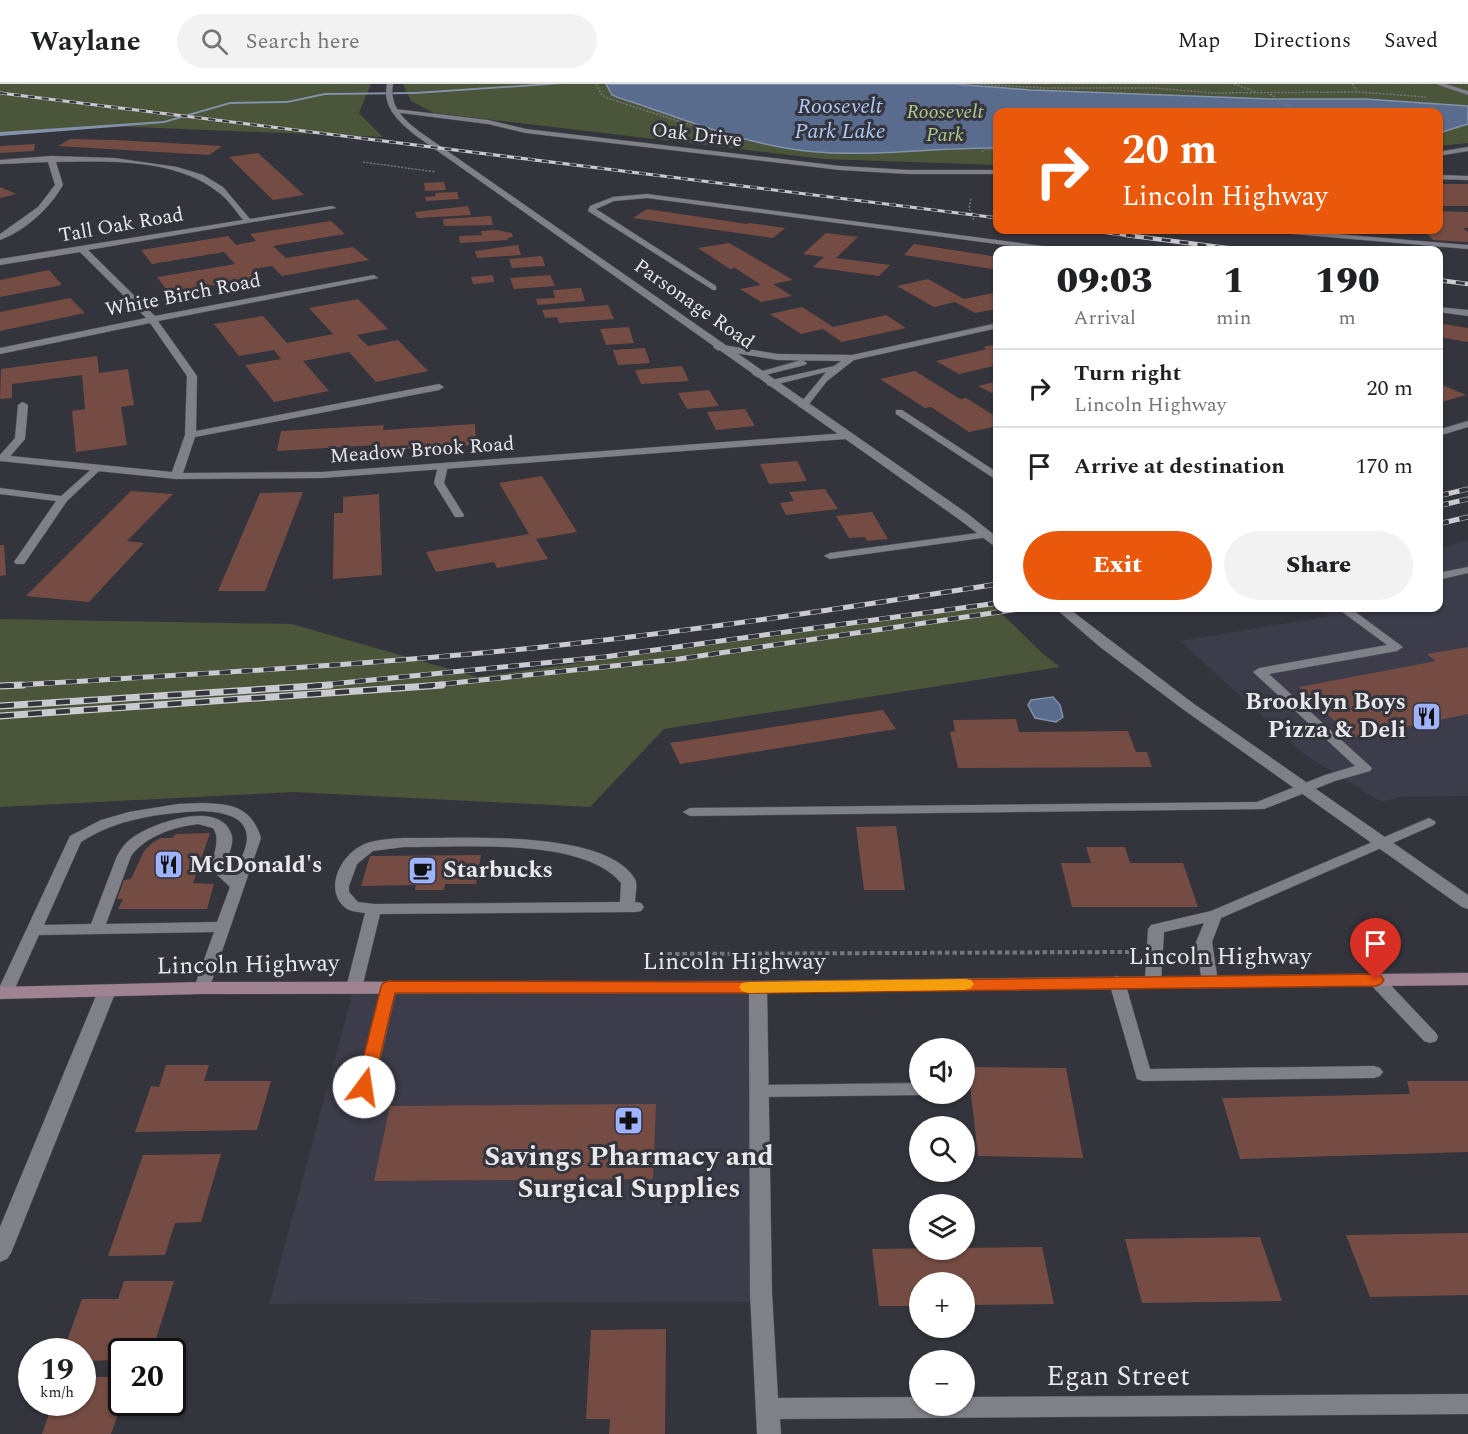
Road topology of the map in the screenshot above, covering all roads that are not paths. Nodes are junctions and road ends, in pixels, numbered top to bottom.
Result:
1 (1439, 84) edge
2 (388, 91) edge
3 (1468, 93) edge
4 (395, 111) junction
5 (1468, 149) edge
6 (1443, 153) edge
7 (51, 158) junction
8 (0, 162) edge
9 (993, 172) edge
10 (1443, 177) edge
11 (1468, 178) edge
12 (332, 208) dead end
13 (247, 220) junction
14 (1312, 234) edge
15 (0, 237) edge
16 (1027, 246) edge
17 (1468, 247) edge
18 (81, 248) junction
19 (0, 262) edge
20 (374, 278) dead end
21 (713, 288) dead end
22 (1443, 310) edge
23 (1468, 313) edge
24 (152, 319) junction
25 (993, 326) edge
26 (717, 347) junction
27 (0, 351) edge
28 (822, 358) junction
29 (852, 358) junction
30 (837, 367) junction
31 (757, 374) junction
32 (770, 383) junction
33 (439, 387) dead end
34 (23, 405) dead end
35 (803, 406) junction
36 (898, 412) dead end
37 (1468, 424) edge
38 (1443, 432) edge
39 (190, 435) junction
40 (846, 436) junction
41 (1, 458) edge
42 (443, 466) junction
43 (94, 469) junction
44 (993, 475) edge
45 (176, 476) junction
46 (0, 491) edge
47 (63, 498) junction
48 (459, 515) dead end
49 (985, 535) junction
50 (993, 541) edge
51 (831, 556) dead end
52 (20, 562) dead end
53 (1468, 570) edge
54 (1443, 576) edge
55 (1066, 612) edge
56 (1349, 612) edge
57 (1303, 789) junction
58 (690, 812) dead end
59 (1429, 822) dead end
60 (1380, 843) junction
61 (238, 886) junction
62 (1468, 903) edge
63 (374, 909) junction
64 (1215, 915) junction
65 (224, 927) junction
66 (97, 928) junction
67 (34, 930) junction
68 (1376, 980) junction
69 (1468, 980) edge
70 (1153, 981) junction
71 (1117, 982) junction
72 (1210, 982) junction
73 (389, 987) junction
74 (758, 987) junction
75 (202, 988) junction
76 (354, 988) junction
77 (106, 991) junction
78 (3, 993) edge
79 (1430, 1037) dead end
80 (1374, 1072) dead end
81 (364, 1087) dead end
82 (909, 1089) edge
83 (759, 1091) junction
84 (0, 1253) edge
85 (1468, 1404) edge
86 (768, 1409) junction
87 (769, 1434) edge

1 - 3 lane
2 - 4 street, Parsonage Road
4 - 9 lane, Oak Drive
4 - 26 street, Parsonage Road
5 - 6 lane
7 - 8 street, Tall Oak Road
7 - 13 street, Tall Oak Road
7 - 15 street, Tall Oak Road
10 - 11 lane
12 - 13 street, Tall Oak Road
13 - 18 street, Tall Oak Road
14 - 17 lane
16 - 21 lane
18 - 19 street, Tall Oak Road
18 - 24 street
20 - 24 street, White Birch Road
22 - 23 lane
24 - 27 street, White Birch Road
24 - 39 street
25 - 29 lane
26 - 28 lane
26 - 31 street, Parsonage Road
28 - 29 lane
28 - 31 lane
29 - 30 lane
30 - 32 lane
30 - 35 lane
31 - 32 street, Parsonage Road
32 - 35 street, Parsonage Road
33 - 39 street
34 - 41 lane
35 - 40 street, Parsonage Road
36 - 44 lane
37 - 38 lane
39 - 45 street
40 - 42 street, Meadow Brook Road
40 - 49 street, Parsonage Road
41 - 43 street, Meadow Brook Road
42 - 45 street, Meadow Brook Road
42 - 48 lane
43 - 45 street, Meadow Brook Road
43 - 47 lane
46 - 47 lane
47 - 52 lane
49 - 50 street, Parsonage Road
49 - 51 lane
53 - 54 lane
55 - 57 street
56 - 57 lane
57 - 58 lane
57 - 60 street
59 - 60 lane
60 - 62 street
60 - 64 lane
61 - 65 lane
61 - 66 lane
61 - 67 lane
63 - 63 lane
63 - 76 lane
64 - 70 lane
64 - 72 lane
65 - 66 lane
65 - 75 lane
66 - 67 lane
67 - 78 lane
68 - 69 main road, Lincoln Highway
68 - 72 main road, Lincoln Highway
68 - 79 lane
70 - 71 main road, Lincoln Highway
70 - 72 main road, Lincoln Highway
71 - 74 main road, Lincoln Highway
71 - 80 lane
73 - 74 main road, Lincoln Highway
73 - 76 main road, Lincoln Highway
73 - 81 lane
74 - 83 street
75 - 76 main road, Lincoln Highway
75 - 77 main road, Lincoln Highway
77 - 78 main road, Lincoln Highway
77 - 84 street
82 - 83 lane
83 - 86 street
85 - 86 street, Egan Street
86 - 87 street

